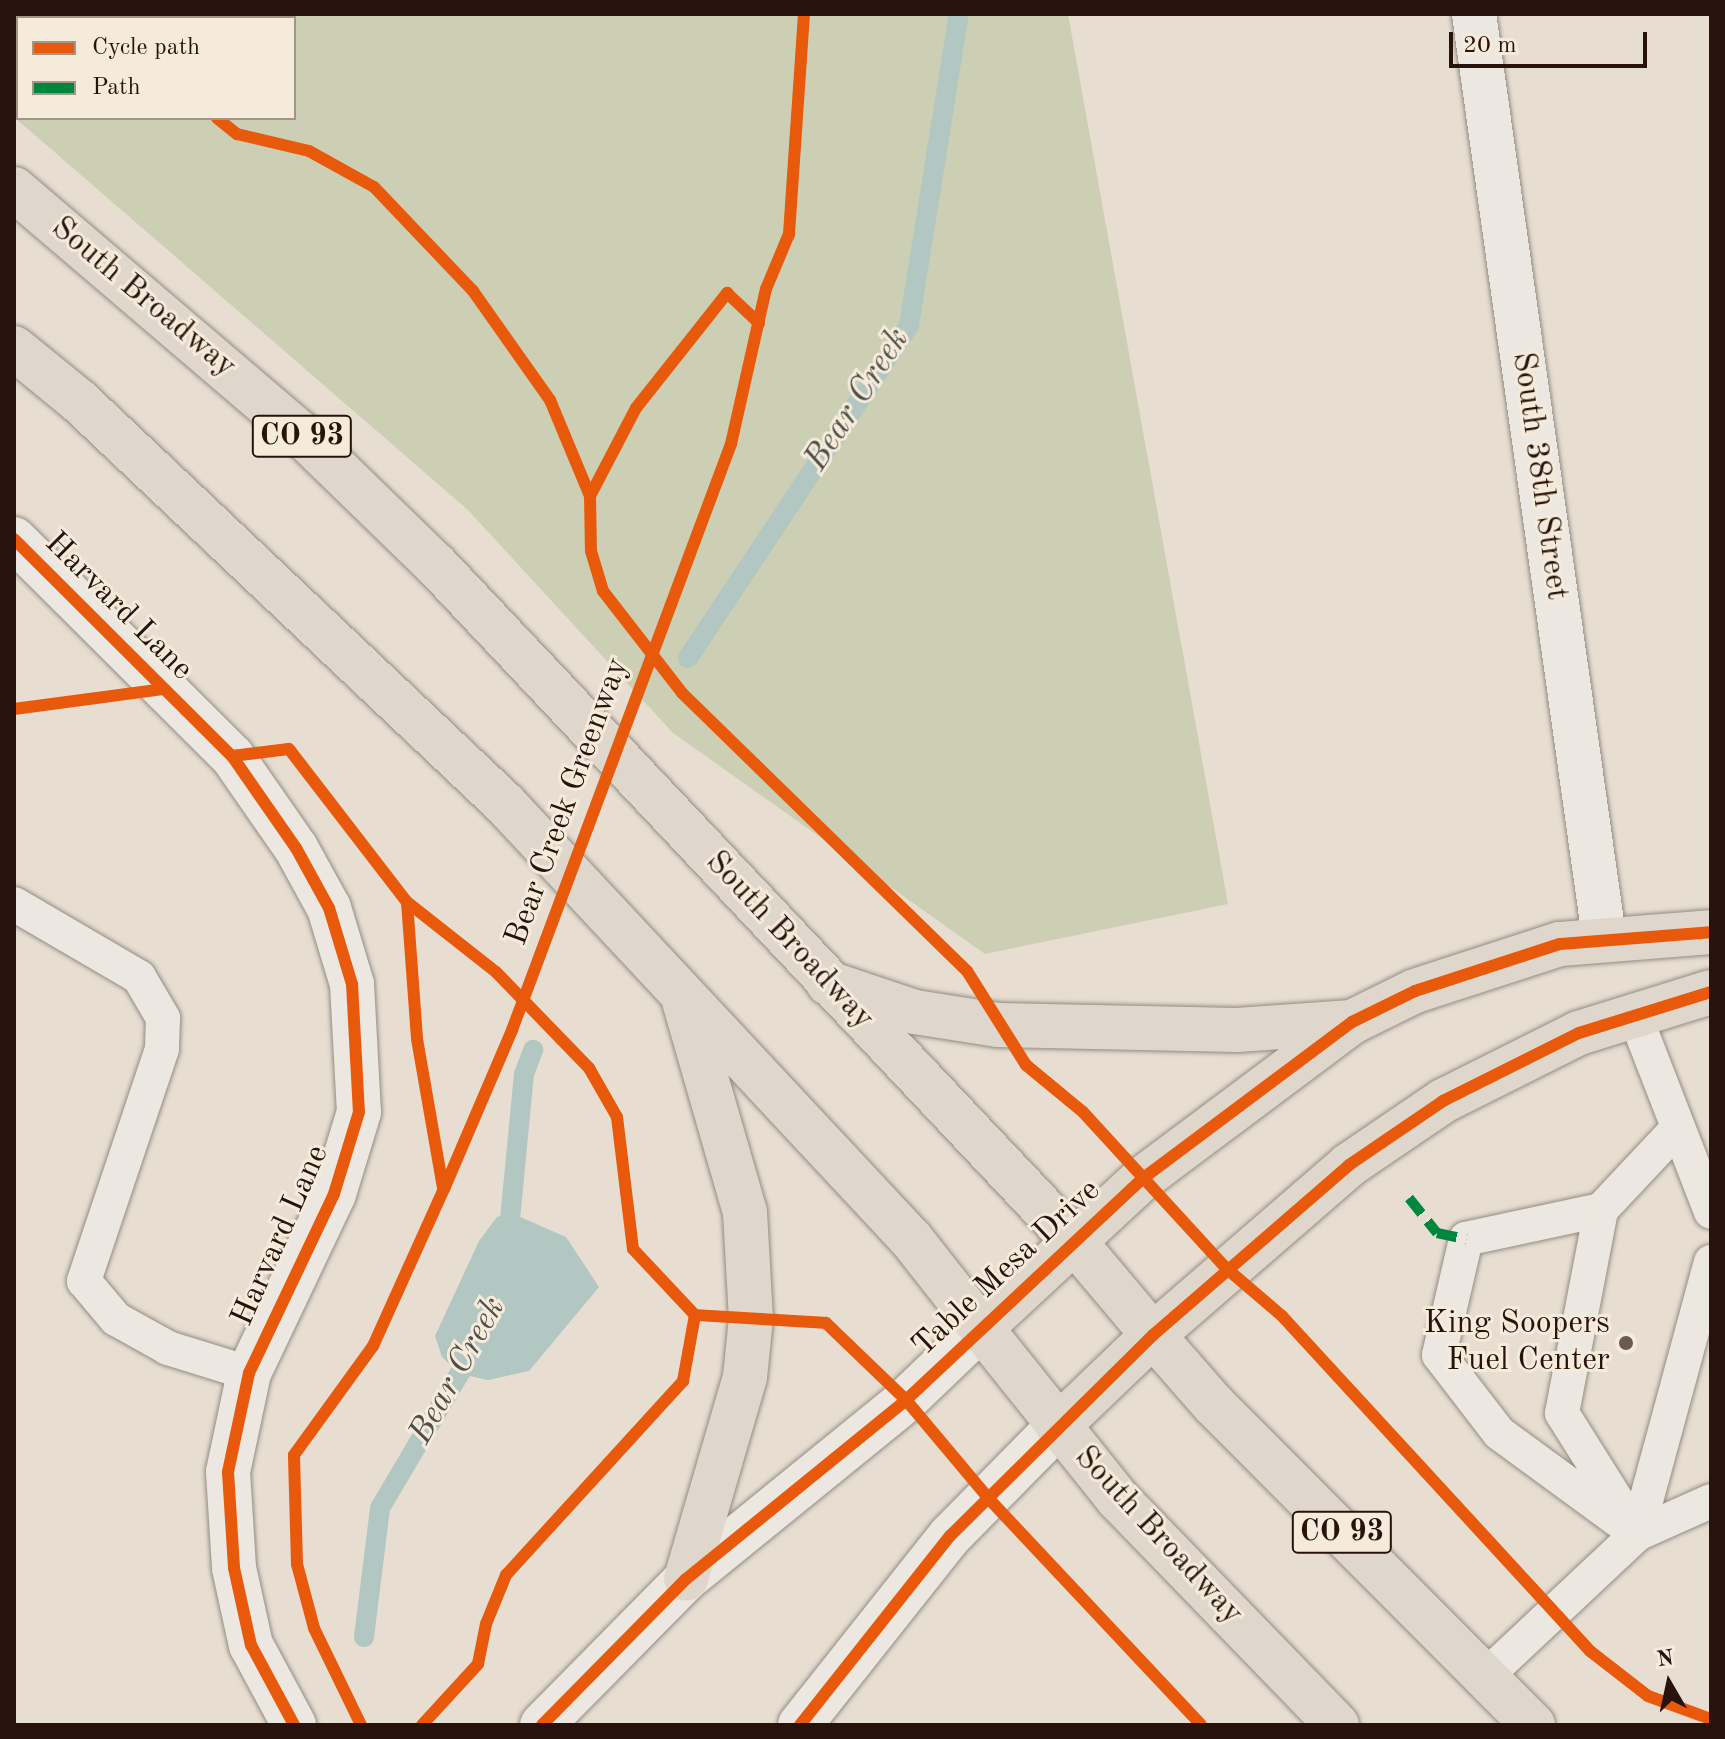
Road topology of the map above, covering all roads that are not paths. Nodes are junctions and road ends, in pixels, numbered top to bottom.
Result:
1 (1474, 14) edge
2 (14, 189) edge
3 (14, 348) edge
4 (14, 539) edge
5 (14, 904) edge
6 (1711, 932) edge
7 (1604, 937) junction
8 (828, 983) junction
9 (1711, 992) edge
10 (682, 995) junction
11 (1635, 1016) junction
12 (1352, 1022) junction
13 (1678, 1128) junction
14 (1601, 1210) junction
15 (1711, 1212) edge
16 (1073, 1240) junction
17 (1711, 1262) edge
18 (981, 1328) junction
19 (1153, 1335) junction
20 (249, 1373) junction
21 (1058, 1426) junction
22 (1711, 1501) edge
23 (1637, 1534) junction
24 (686, 1579) junction
25 (1487, 1675) junction
26 (294, 1725) edge
27 (542, 1725) edge
28 (800, 1725) edge
29 (1337, 1725) edge
30 (1533, 1725) edge

1 - 7 street, South 38th Street
2 - 8 main road, South Broadway / CO 93
3 - 10 main road, South Broadway
4 - 20 street, Harvard Lane
5 - 20 lane
6 - 7 main road, Table Mesa Drive
7 - 12 main road, Table Mesa Drive
8 - 12 main road
8 - 16 main road, South Broadway / CO 93
9 - 11 main road
10 - 18 main road, South Broadway
10 - 24 main road
11 - 13 lane
11 - 19 main road
12 - 16 main road, Table Mesa Drive
13 - 14 lane
13 - 15 lane
14 - 23 lane
14 - 23 lane
16 - 18 main road, Table Mesa Drive
16 - 19 main road, South Broadway / CO 93
17 - 23 lane
18 - 21 main road, South Broadway
18 - 24 street, Table Mesa Drive
19 - 21 main road
19 - 25 main road, South Broadway / CO 93
20 - 26 street, Harvard Lane
21 - 28 street
21 - 29 main road, South Broadway
22 - 23 lane
23 - 25 lane
24 - 27 street, Table Mesa Drive
25 - 30 main road, South Broadway / CO 93

